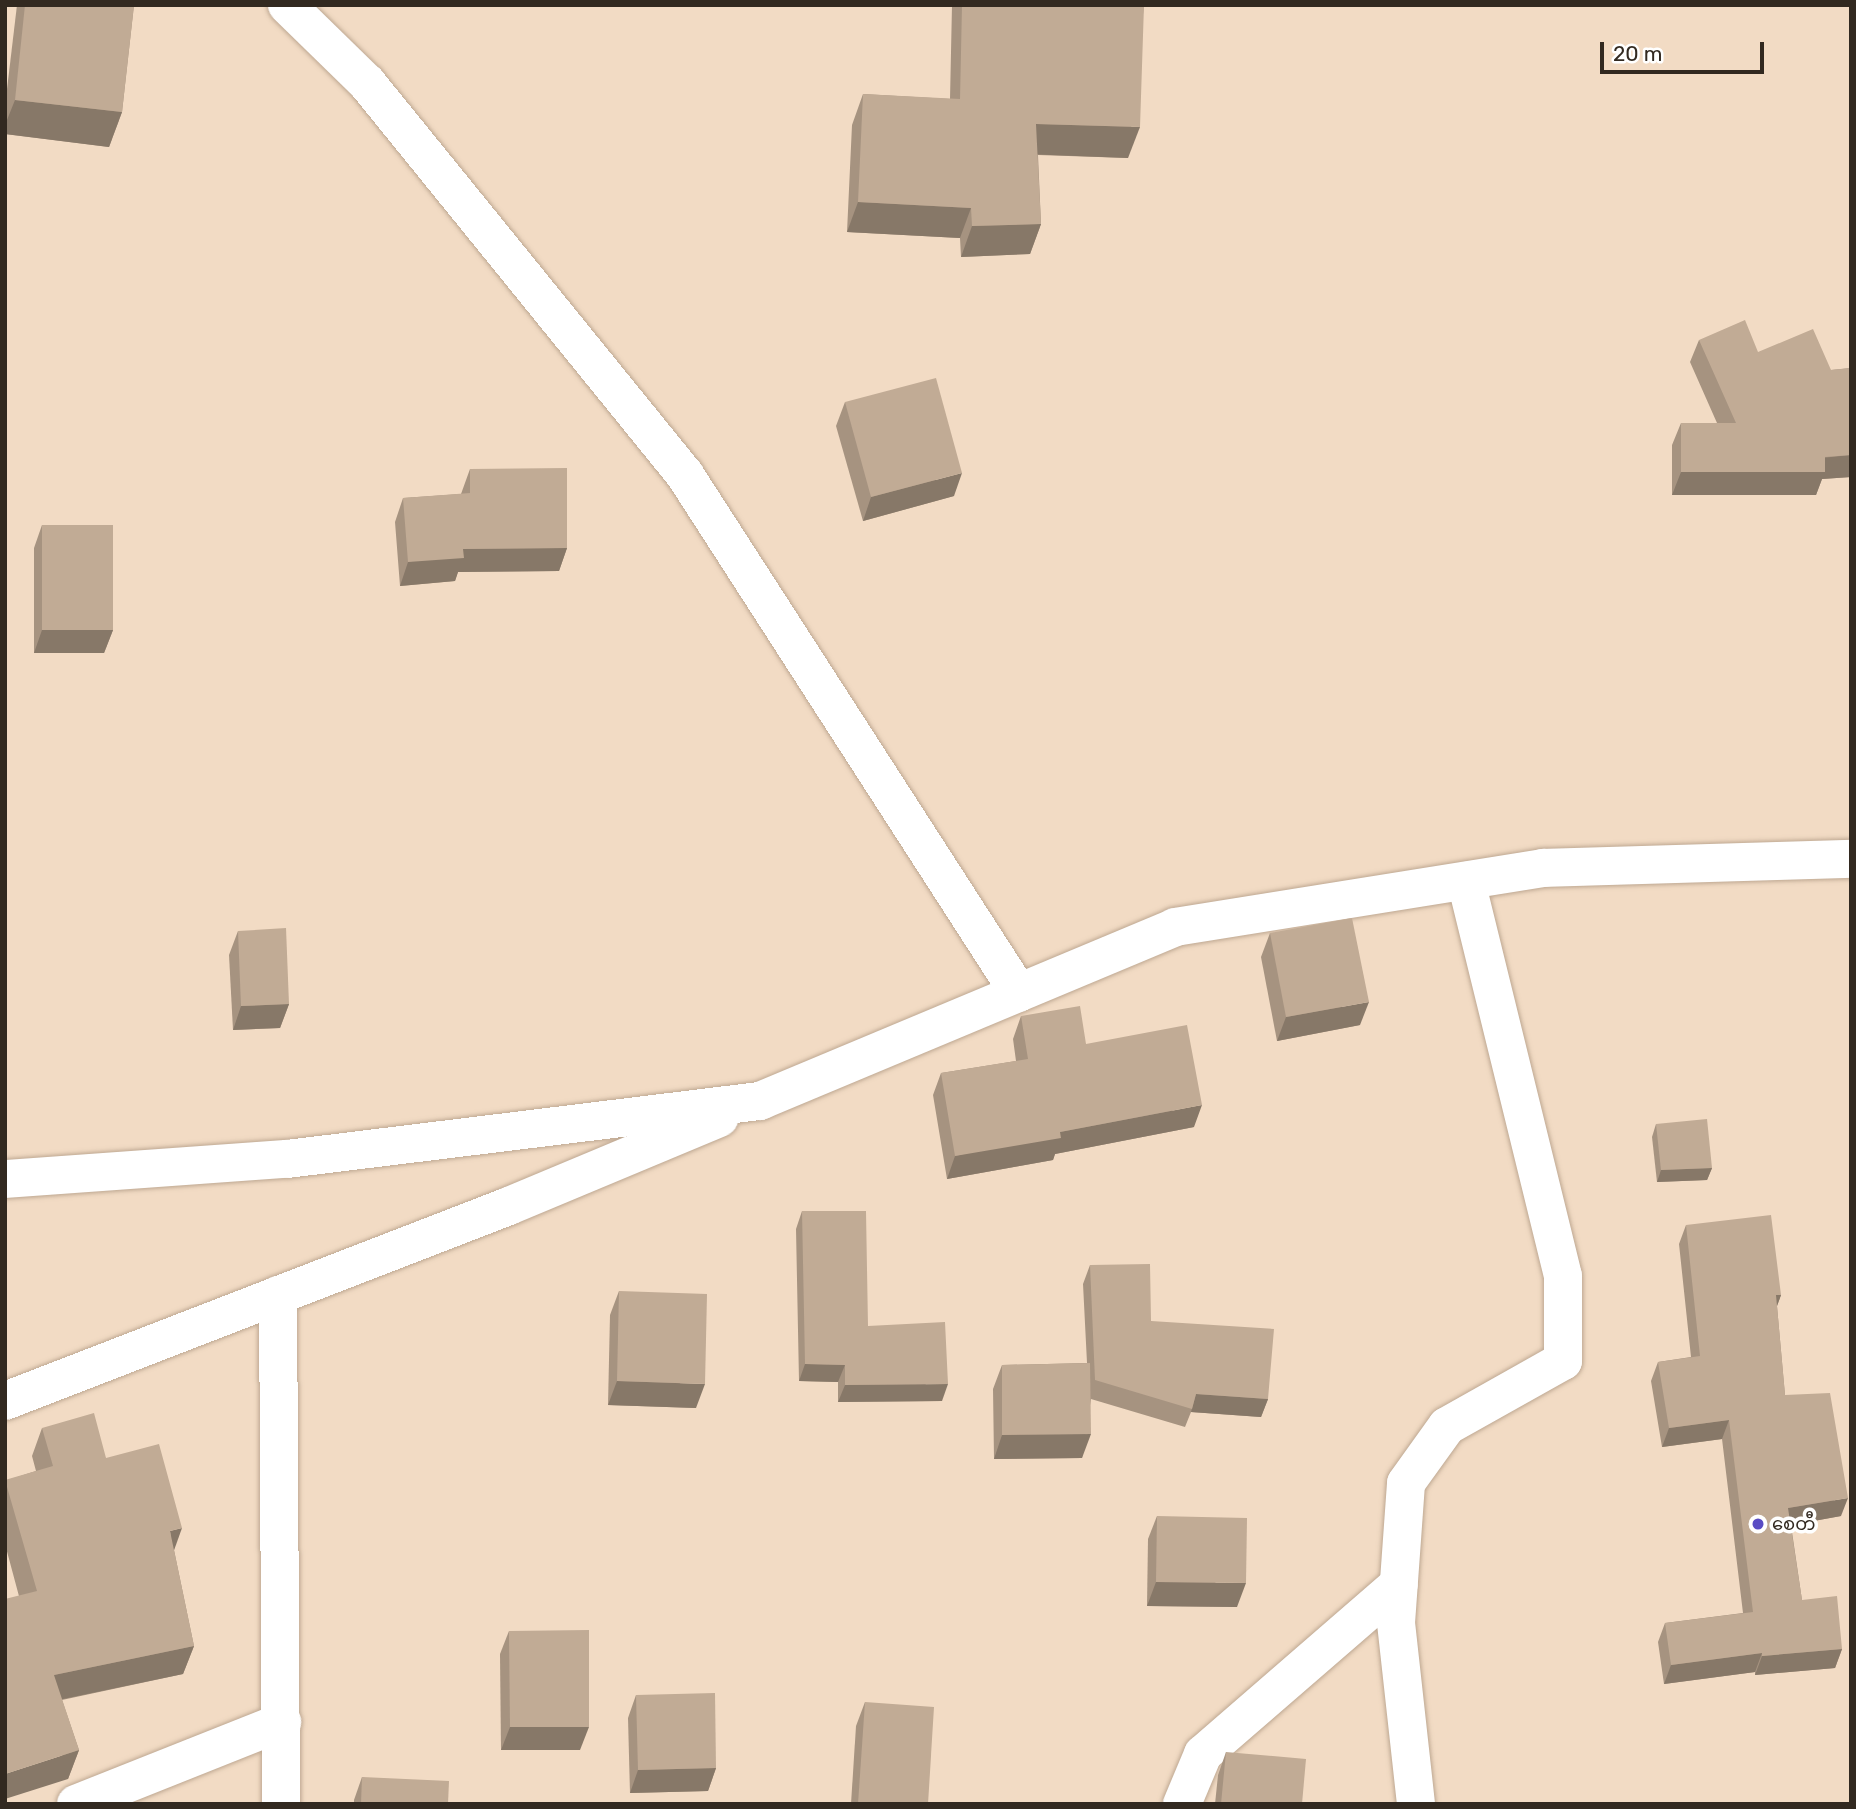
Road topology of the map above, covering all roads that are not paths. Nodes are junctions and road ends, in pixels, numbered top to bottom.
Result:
1 (287, 5) edge
2 (1851, 859) edge
3 (1466, 881) junction
4 (1019, 993) junction
5 (760, 1101) junction
6 (5, 1179) edge
7 (278, 1295) junction
8 (5, 1401) edge
9 (1399, 1584) junction
10 (282, 1722) junction
11 (76, 1804) edge
12 (281, 1804) edge
13 (1182, 1804) edge
14 (1416, 1804) edge

1 - 4 street
2 - 3 street
3 - 4 street
3 - 9 street
4 - 5 street
5 - 6 street
5 - 7 street
7 - 8 street
7 - 10 street
9 - 13 street
9 - 14 street
10 - 11 street
10 - 12 street

